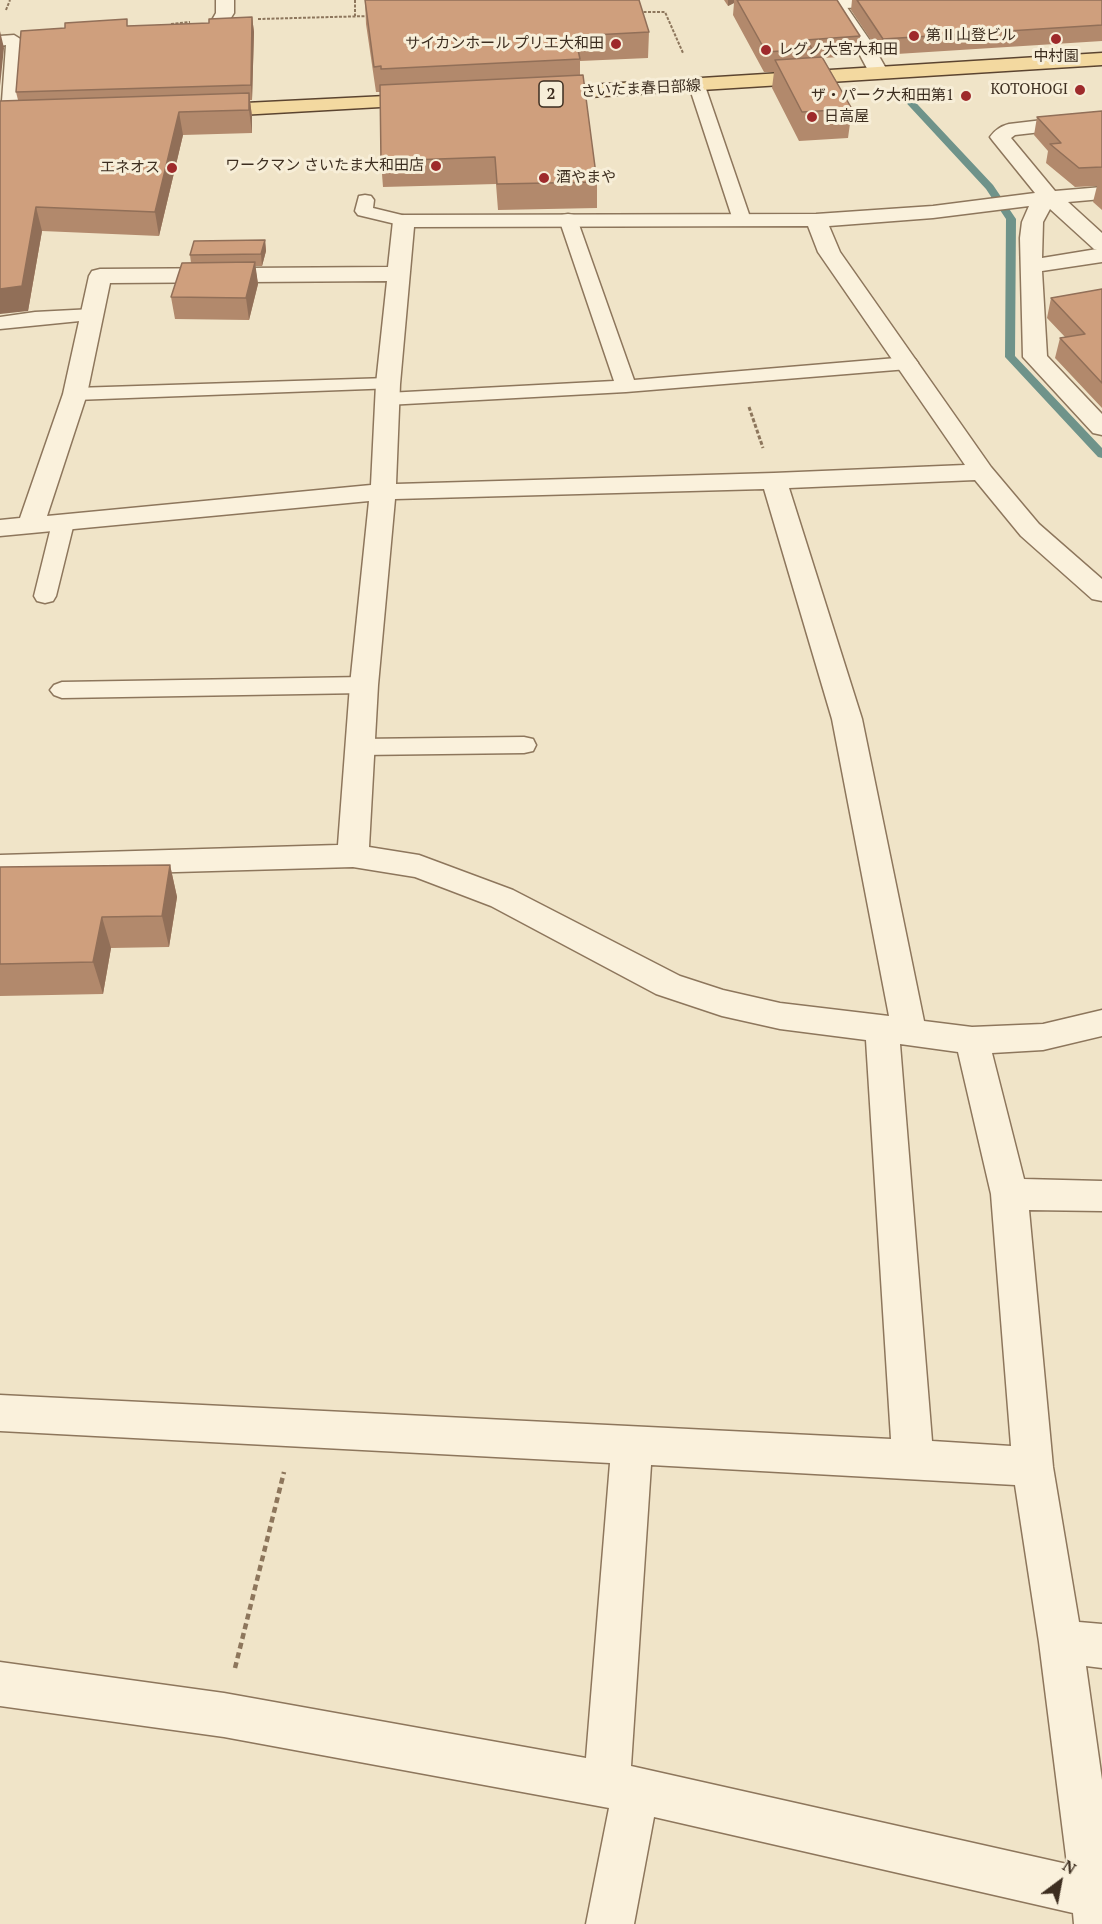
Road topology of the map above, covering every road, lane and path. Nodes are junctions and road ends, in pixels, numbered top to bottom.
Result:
1 (225, 0) edge
2 (356, 0) edge
3 (919, 0) edge
4 (835, 2) edge
5 (638, 6) edge
6 (792, 7) edge
7 (635, 12) edge
8 (646, 12) junction
9 (355, 16) junction
10 (379, 16) edge
11 (221, 20) junction
12 (164, 25) edge
13 (0, 41) edge
14 (1102, 59) edge
15 (878, 72) junction
16 (697, 86) junction
17 (518, 95) edge
18 (446, 99) edge
19 (184, 111) edge
20 (5, 115) edge
21 (33, 115) edge
22 (1102, 119) edge
23 (1102, 194) edge
24 (1050, 198) junction
25 (365, 200) dead end
26 (568, 219) junction
27 (742, 220) junction
28 (816, 220) junction
29 (404, 221) junction
30 (1102, 244) edge
31 (1102, 255) edge
32 (1032, 266) junction
33 (398, 274) junction
34 (93, 315) junction
35 (0, 322) edge
36 (908, 363) junction
37 (739, 378) junction
38 (626, 386) junction
39 (387, 391) junction
40 (75, 394) junction
41 (1102, 428) edge
42 (982, 472) junction
43 (774, 481) junction
44 (383, 492) junction
45 (63, 523) junction
46 (31, 525) junction
47 (0, 528) edge
48 (1102, 592) edge
49 (45, 596) dead end
50 (364, 685) junction
51 (62, 690) dead end
52 (524, 745) dead end
53 (360, 747) junction
54 (352, 856) junction
55 (0, 866) edge
56 (1102, 1023) edge
57 (896, 1031) junction
58 (972, 1040) junction
59 (1009, 1194) junction
60 (1102, 1196) edge
61 (0, 1413) edge
62 (295, 1427) junction
63 (632, 1444) junction
64 (913, 1459) junction
65 (1033, 1467) junction
66 (1082, 1644) edge
67 (0, 1684) edge
68 (224, 1715) junction
69 (621, 1788) junction
70 (1097, 1909) edge
71 (610, 1924) edge

1 - 11 street
2 - 9 path
3 - 4 lane
4 - 6 lane
4 - 15 street
5 - 8 path
7 - 8 path
8 - 16 path
9 - 10 path
9 - 11 path
11 - 12 path
13 - 20 lane
14 - 15 main road, さいたま春日部線 / 2
15 - 16 main road, さいたま春日部線 / 2
16 - 17 main road, さいたま春日部線 / 2
16 - 27 lane
18 - 19 main road
20 - 21 main road
22 - 24 street
23 - 24 street
24 - 28 street
24 - 30 street
24 - 32 street
25 - 29 lane
26 - 27 street
26 - 29 street
26 - 38 lane
27 - 28 street
28 - 36 street
29 - 33 street
31 - 32 street
32 - 41 street
33 - 34 street
33 - 39 street
34 - 35 lane
34 - 40 street
36 - 37 lane
36 - 42 street
37 - 38 lane
37 - 43 path
38 - 39 lane
39 - 40 lane
39 - 44 street
40 - 46 street
42 - 43 street
42 - 48 street
43 - 44 street
43 - 57 street
44 - 45 street
44 - 50 street
45 - 46 street
45 - 49 lane
46 - 47 street
50 - 51 lane
50 - 53 street
52 - 53 lane
53 - 54 street
54 - 55 street
54 - 57 street
56 - 58 street
57 - 58 street
57 - 64 street
58 - 59 street
59 - 60 street
59 - 65 street
61 - 62 street
62 - 63 street
62 - 68 path
63 - 64 street
63 - 69 street
64 - 65 street
65 - 66 street
66 - 70 street
67 - 68 street
68 - 69 street
69 - 70 street
69 - 71 street

